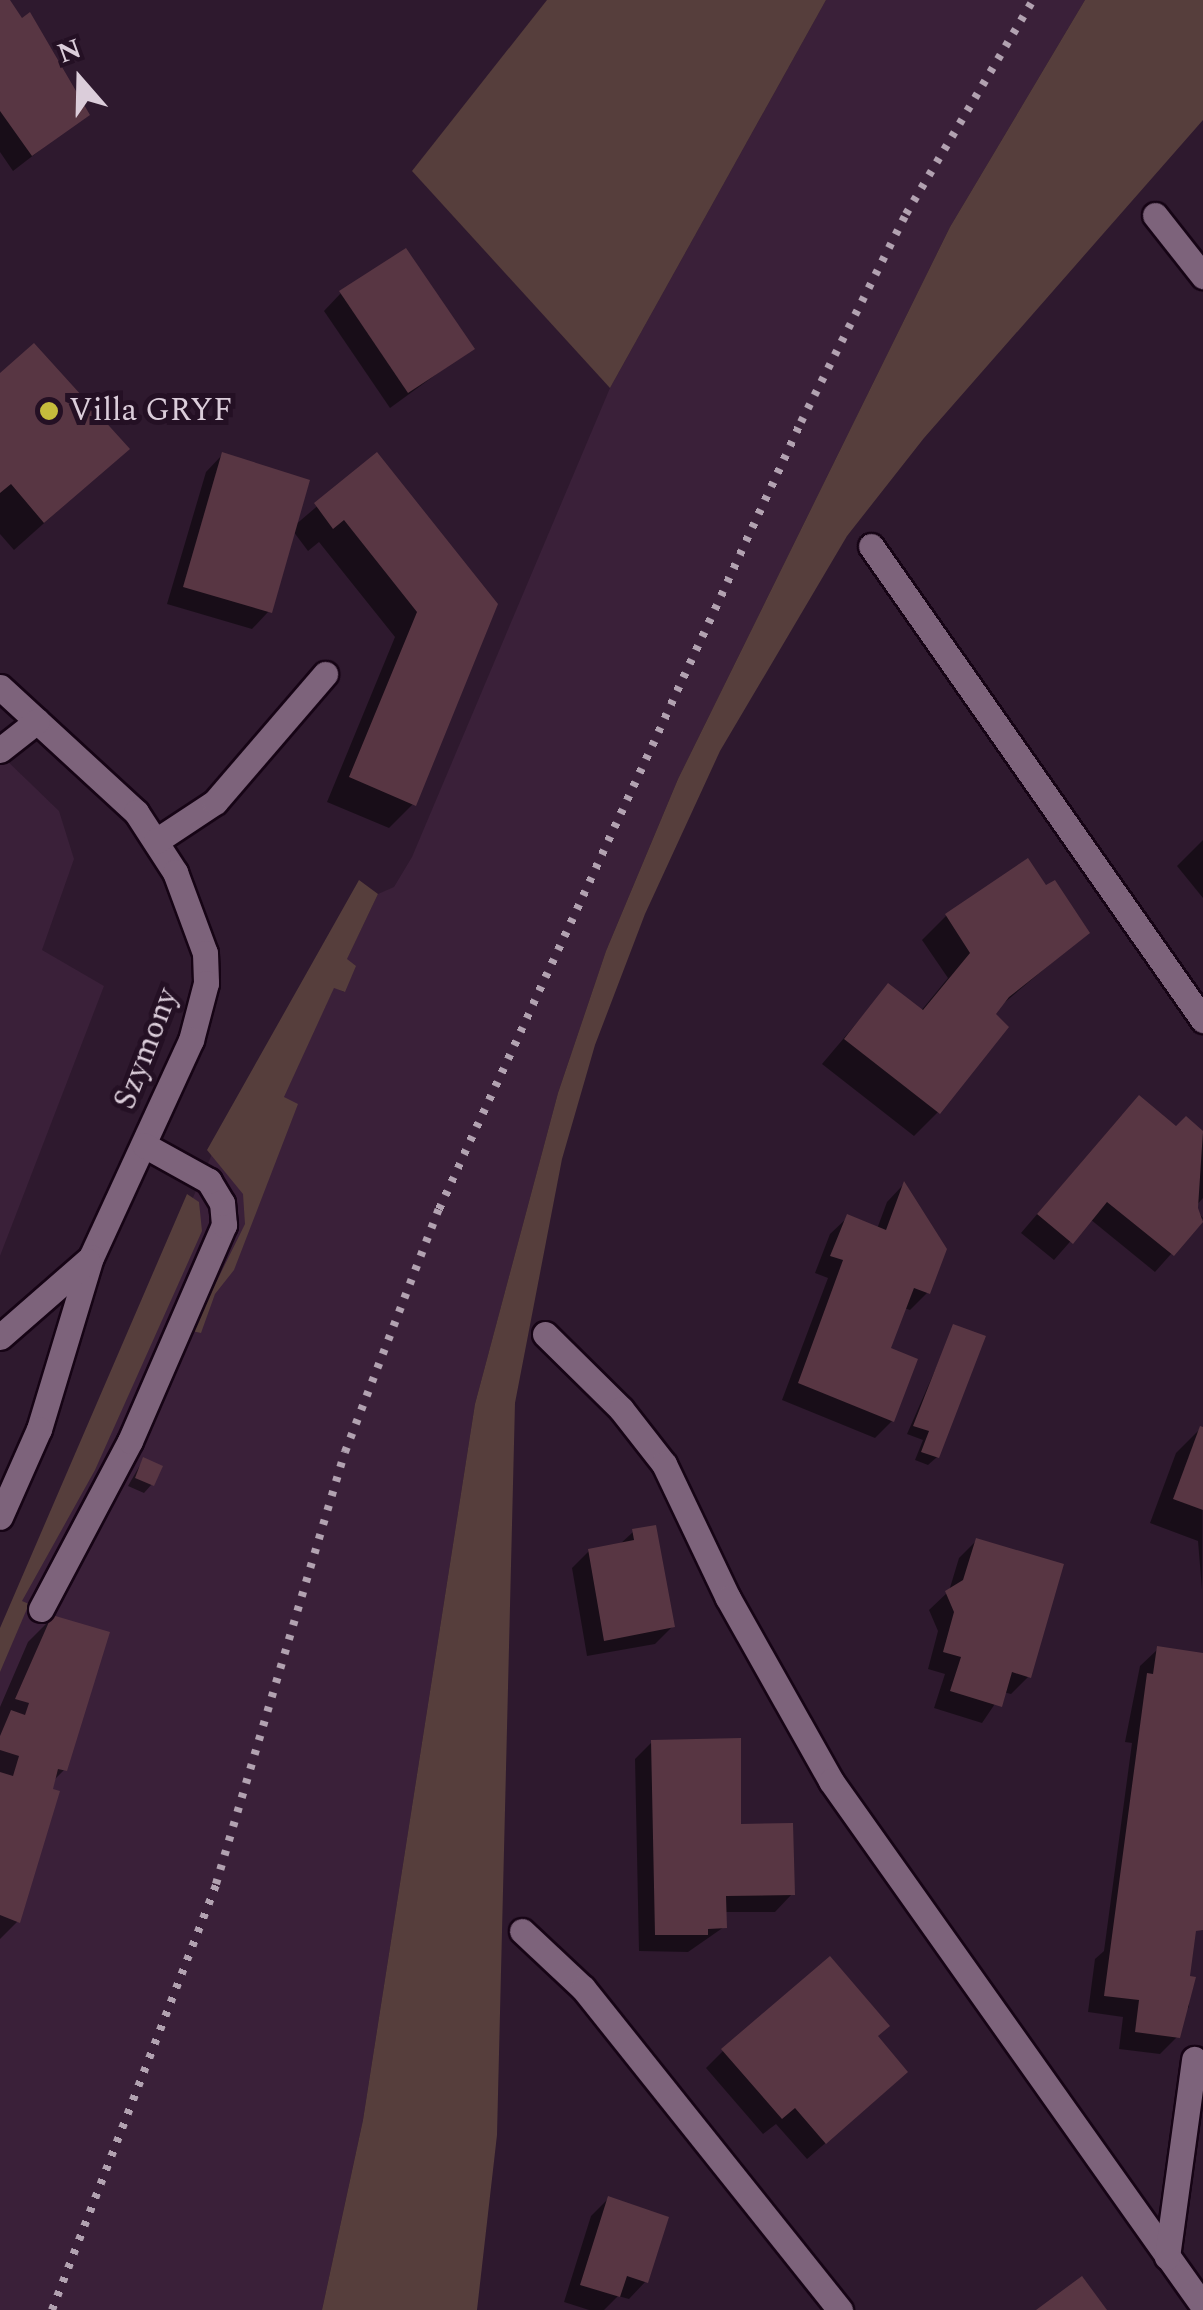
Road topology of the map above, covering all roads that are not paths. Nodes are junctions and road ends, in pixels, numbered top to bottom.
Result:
1 (1155, 216) dead end
2 (1203, 276) edge
3 (871, 546) dead end
4 (325, 674) dead end
5 (0, 686) edge
6 (38, 721) junction
7 (0, 750) edge
8 (156, 841) junction
9 (1203, 1020) edge
10 (144, 1145) junction
11 (91, 1258) junction
12 (545, 1334) dead end
13 (0, 1337) edge
14 (0, 1517) edge
15 (41, 1609) dead end
16 (522, 1931) dead end
17 (1194, 2059) dead end
18 (1166, 2257) junction
19 (1203, 2306) edge
20 (840, 2310) edge

1 - 2 street
3 - 9 street
4 - 8 street
5 - 6 street, Szymony
6 - 7 street
6 - 8 street, Szymony
8 - 10 street, Szymony
10 - 11 street, Szymony
10 - 15 street
11 - 13 street
11 - 14 street, Szymony
12 - 18 street
16 - 20 street
17 - 18 street
18 - 19 street

